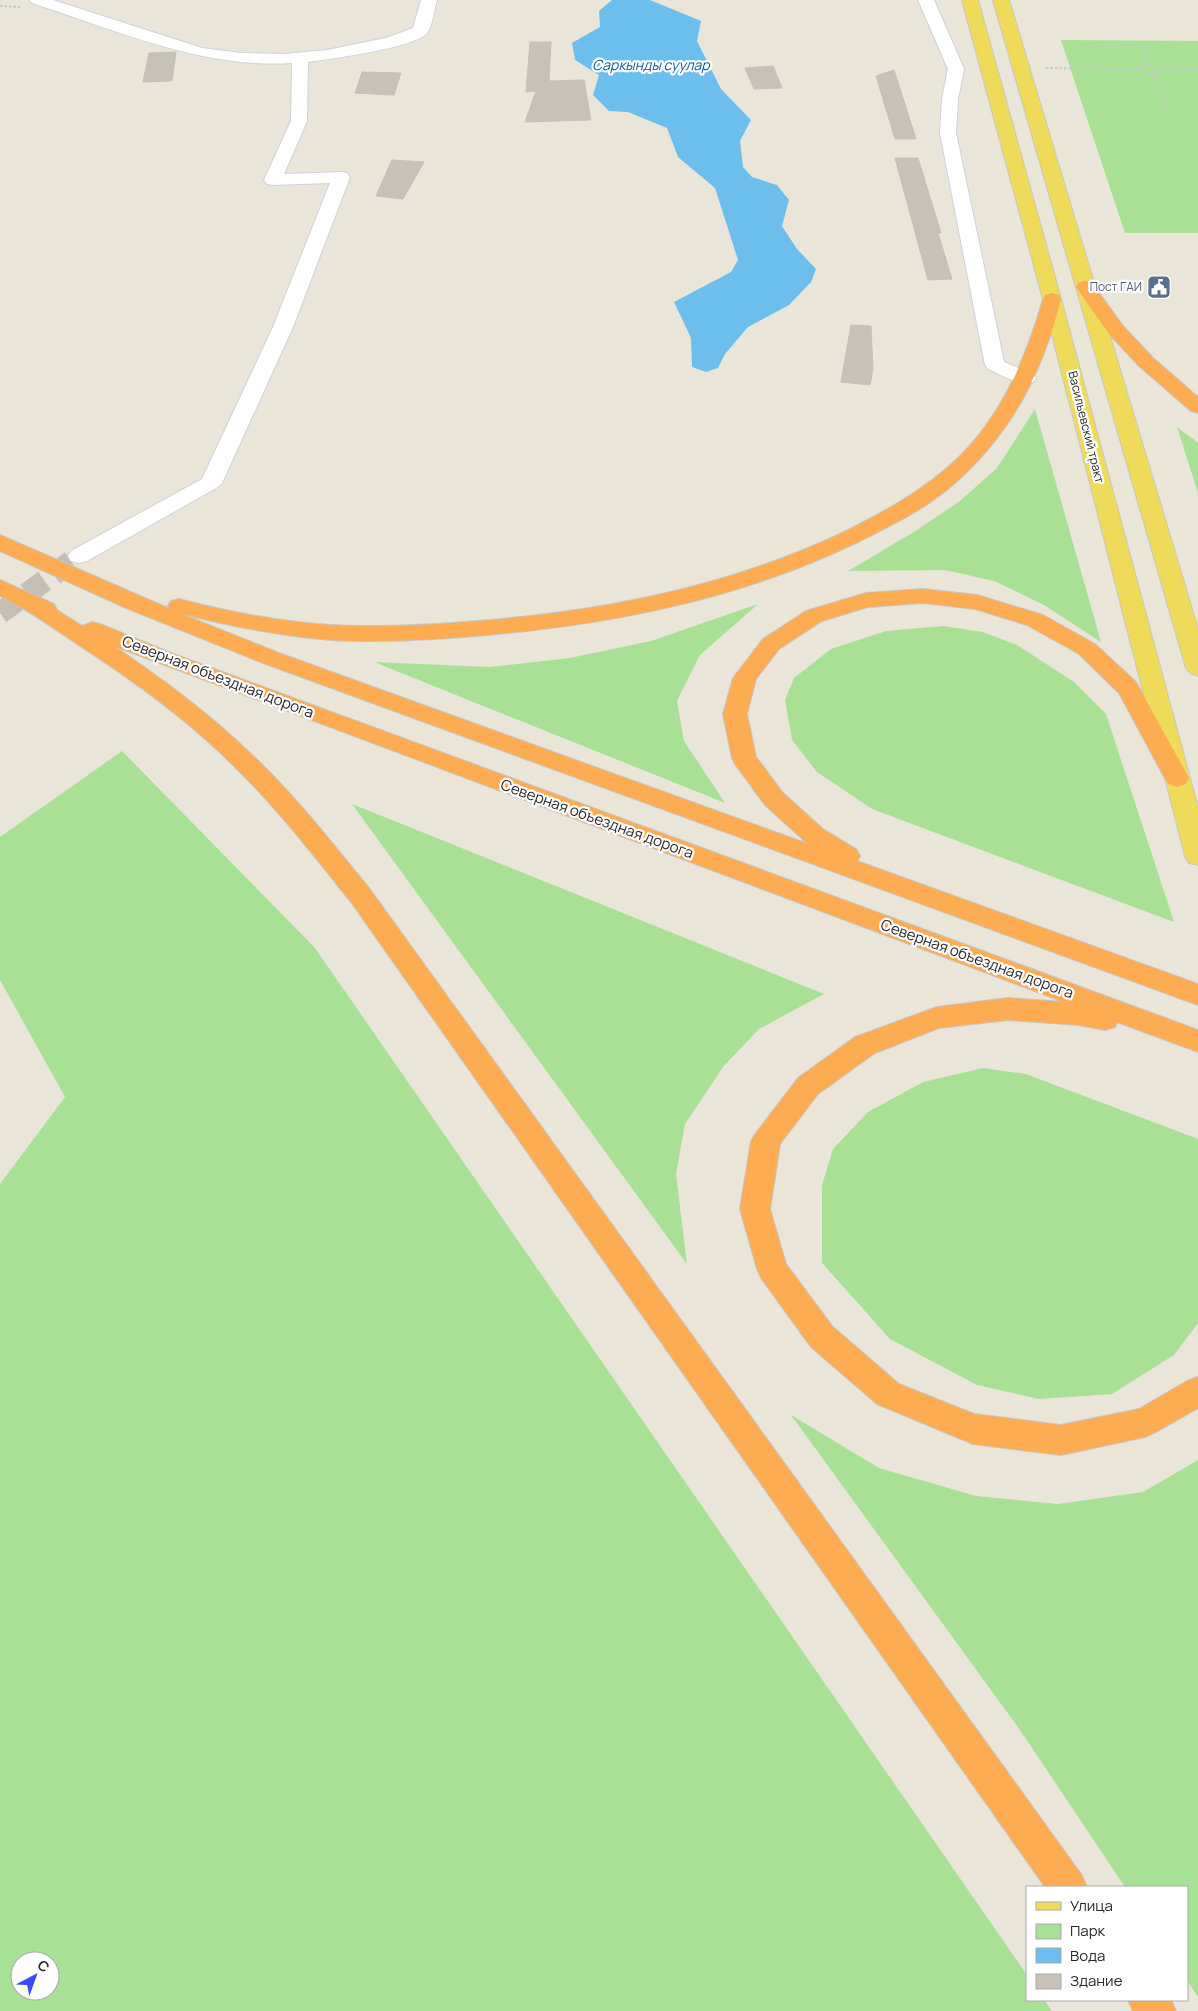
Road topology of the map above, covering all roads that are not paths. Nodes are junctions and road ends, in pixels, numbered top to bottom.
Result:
1 (38, 0) edge
2 (429, 0) edge
3 (926, 0) edge
4 (970, 0) edge
5 (1001, 0) edge
6 (300, 59) junction
7 (1085, 287) junction
8 (1052, 299) junction
9 (1068, 356) junction
10 (1107, 356) junction
11 (1026, 378) junction
12 (1198, 406) edge
13 (0, 542) edge
14 (79, 556) tunnel mouth
15 (53, 568) junction
16 (0, 587) edge
17 (29, 602) junction
18 (1198, 668) edge
19 (1178, 778) junction
20 (1198, 856) edge
21 (931, 898) junction
22 (1198, 995) edge
23 (1166, 1029) junction
24 (1198, 1041) edge
25 (1198, 1391) edge
26 (1067, 1886) edge

1 - 6 street
2 - 6 street
3 - 11 street
4 - 8 main road, Васильевский тракт
5 - 7 main road
6 - 14 street
7 - 10 main road
7 - 12 highway
8 - 9 main road, Васильевский тракт
8 - 11 highway
9 - 10 main road
9 - 19 main road, Васильевский тракт
10 - 18 main road
11 - 15 highway
13 - 15 highway
15 - 21 highway
16 - 17 highway, Северная объездная дорога
17 - 23 highway, Северная объездная дорога
17 - 26 highway
19 - 20 main road, Васильевский тракт
19 - 21 highway
21 - 22 highway
23 - 24 highway, Северная объездная дорога
23 - 25 highway

